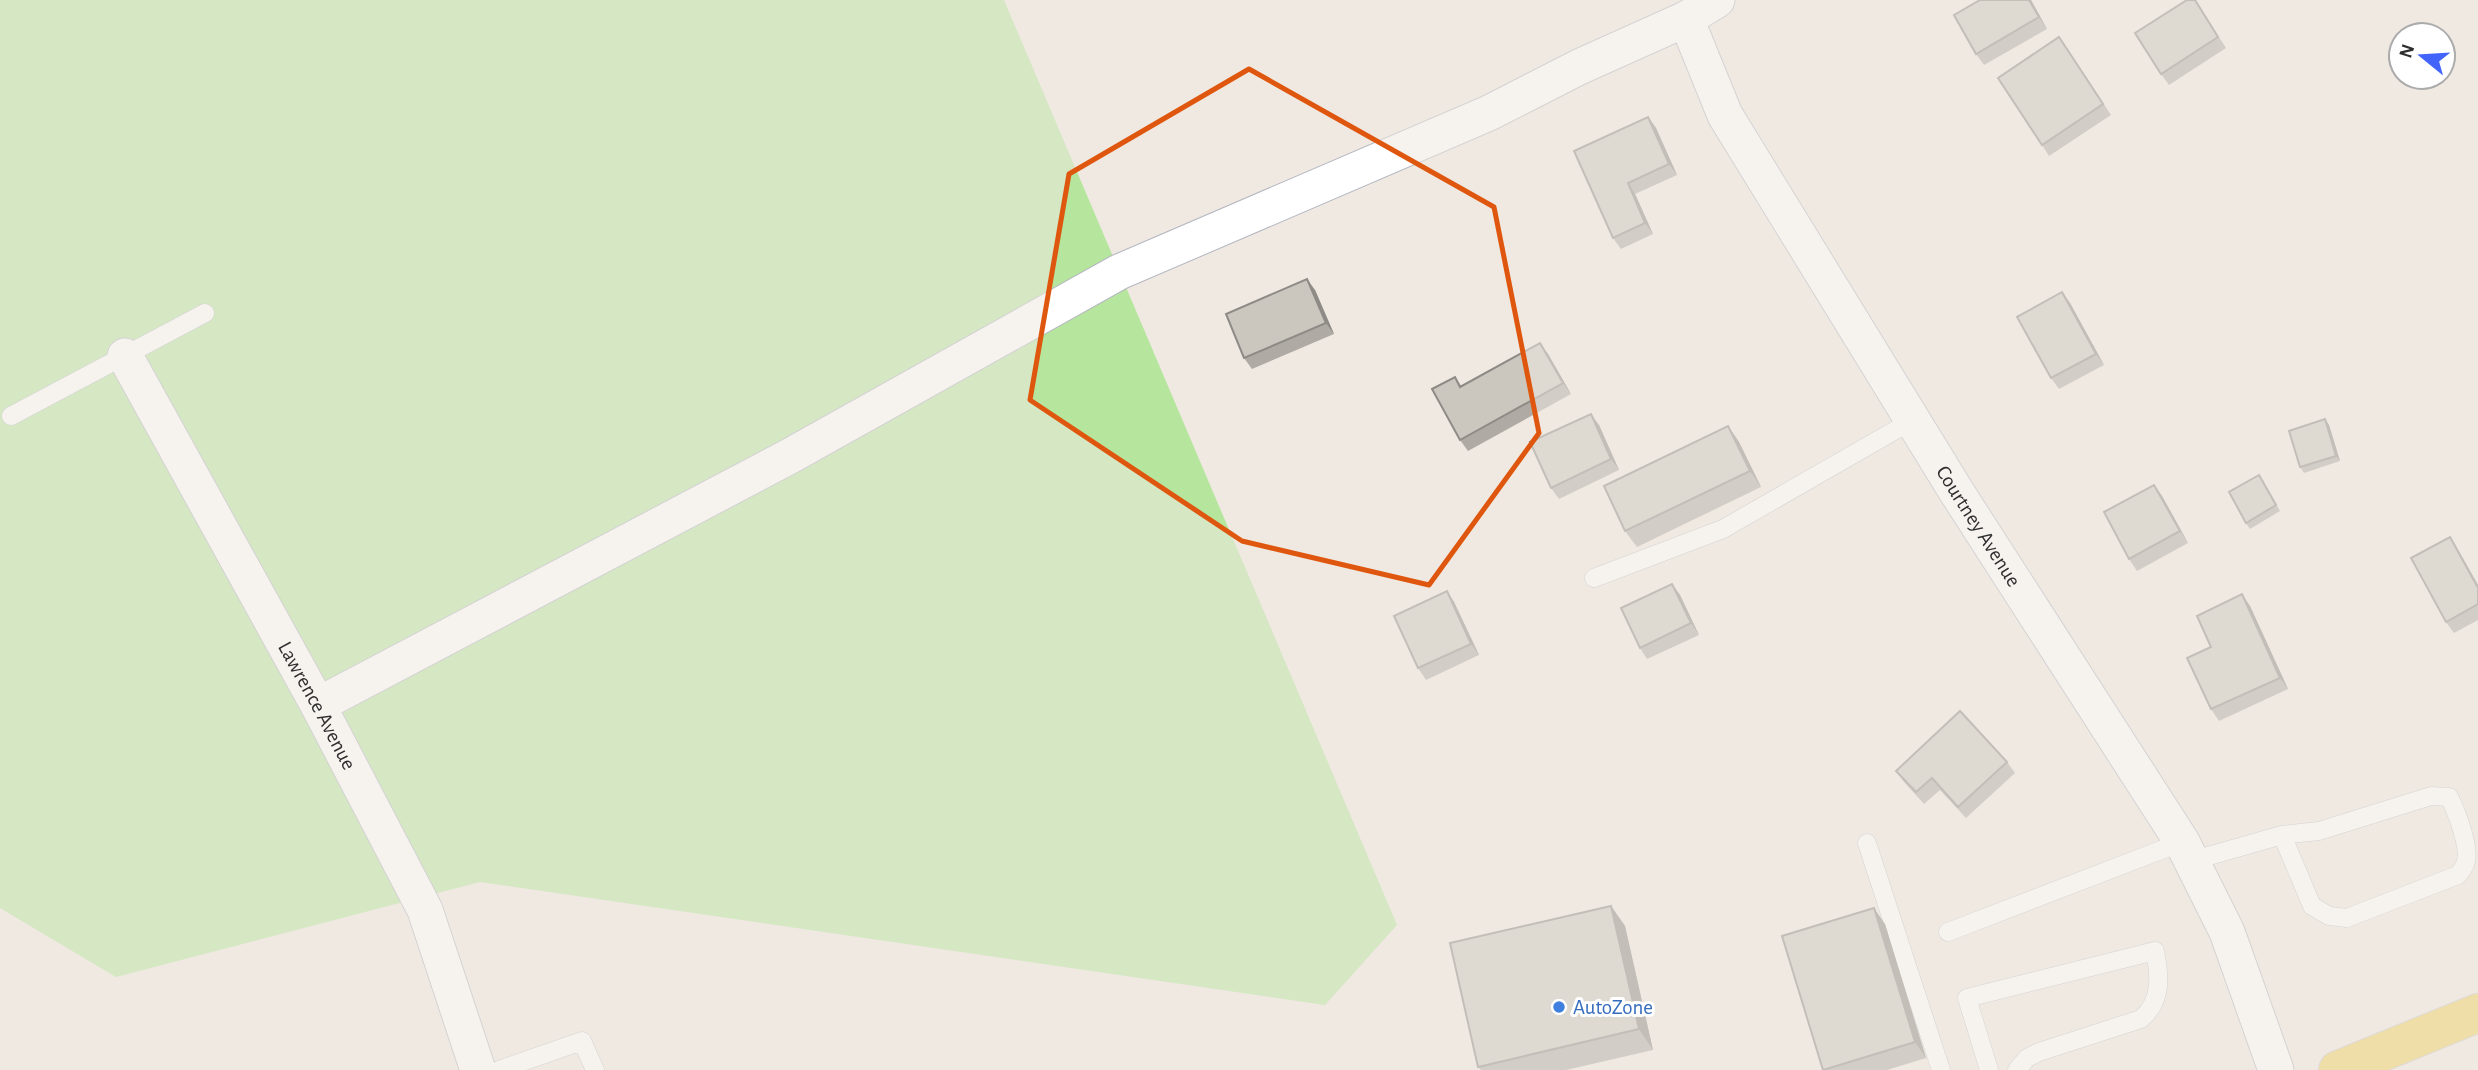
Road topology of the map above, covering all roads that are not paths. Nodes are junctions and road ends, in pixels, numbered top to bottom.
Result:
1 (1717, 0) edge
2 (1686, 19) junction
3 (205, 313) dead end
4 (125, 356) junction
5 (12, 416) dead end
6 (1913, 420) junction
7 (1594, 579) dead end
8 (318, 705) junction
9 (2281, 835) junction
10 (1867, 843) dead end
11 (2186, 852) junction
12 (1948, 932) dead end
13 (2478, 1013) edge
14 (478, 1070) edge
15 (499, 1070) edge
16 (595, 1070) edge
17 (1941, 1070) edge
18 (1989, 1070) edge
19 (2017, 1070) edge
20 (2276, 1070) edge
21 (2337, 1070) edge

1 - 2 street
2 - 6 street, Courtney Avenue
2 - 8 street
3 - 4 lane
4 - 5 lane
4 - 8 street, Lawrence Avenue
6 - 7 lane
6 - 11 street, Courtney Avenue
8 - 14 street, Lawrence Avenue
9 - 9 lane
9 - 11 lane
10 - 17 lane
11 - 12 lane
11 - 20 street, Courtney Avenue
13 - 21 main road
15 - 16 lane
18 - 19 lane

